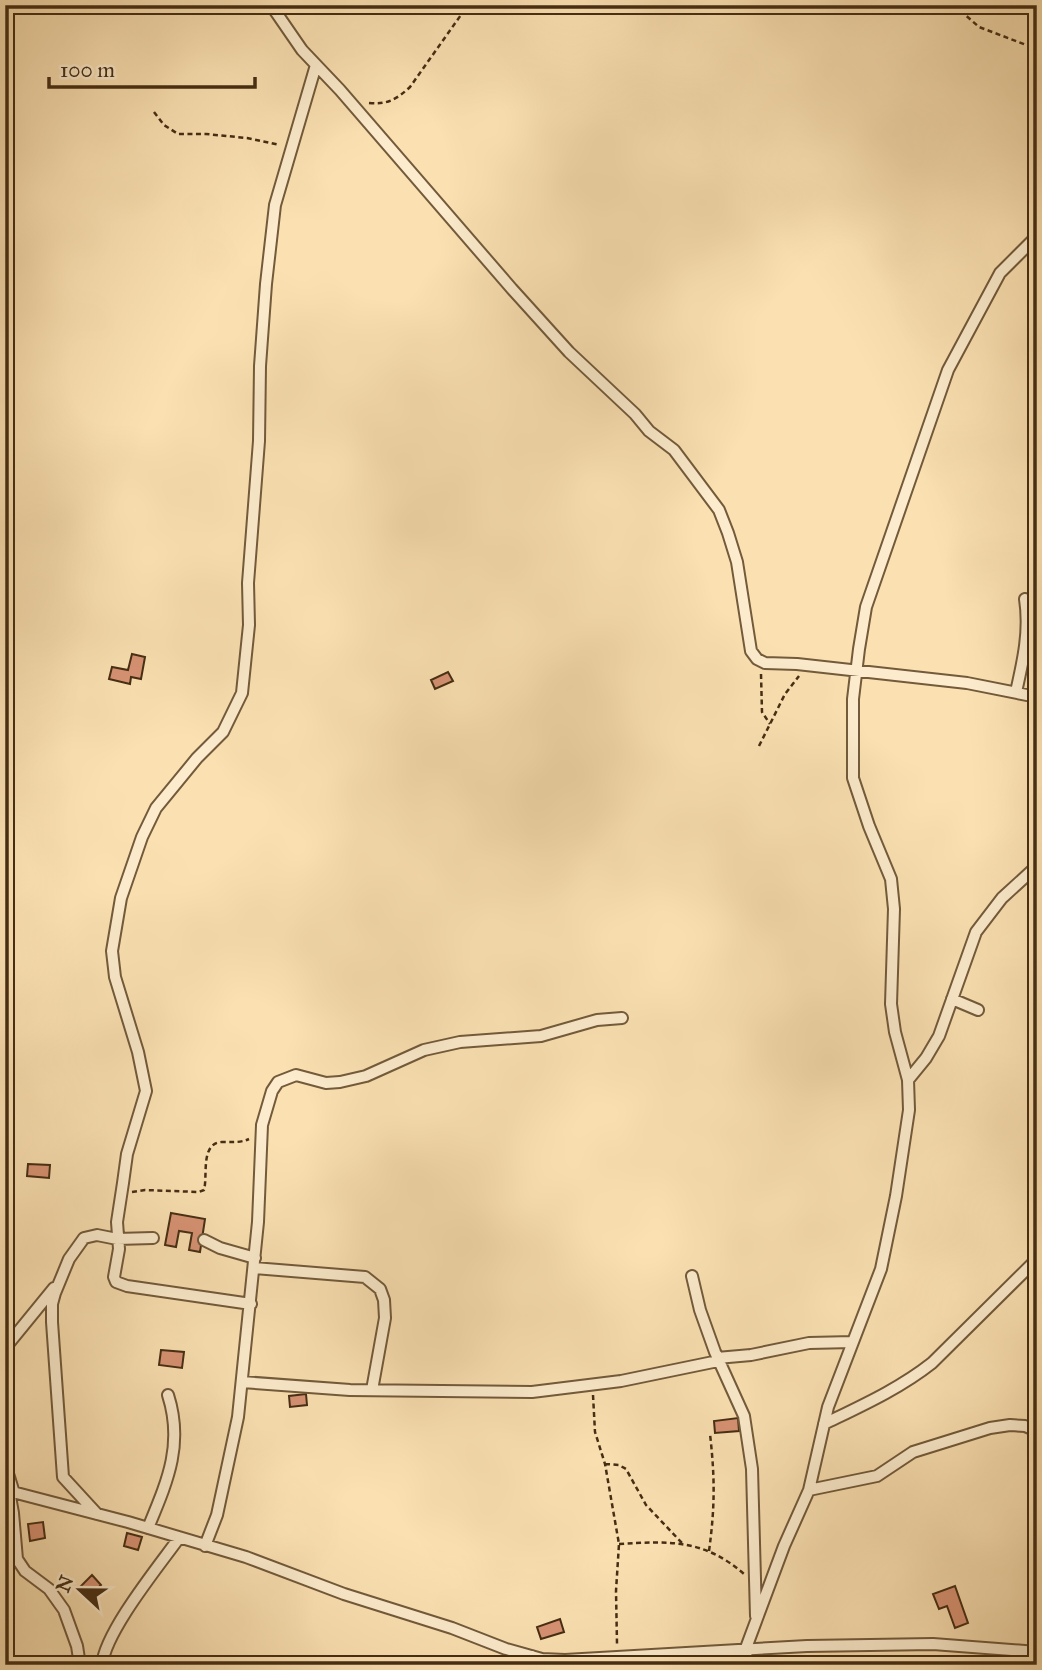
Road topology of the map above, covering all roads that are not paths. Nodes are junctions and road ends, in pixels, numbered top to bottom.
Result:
1 (271, 5) edge
2 (316, 65) junction
3 (1037, 236) edge
4 (1025, 599) dead end
5 (856, 671) junction
6 (1016, 692) junction
7 (1037, 697) edge
8 (1037, 866) edge
9 (952, 999) junction
10 (978, 1010) dead end
11 (622, 1018) dead end
12 (908, 1080) junction
13 (153, 1238) dead end
14 (117, 1239) junction
15 (204, 1240) dead end
16 (1037, 1259) edge
17 (255, 1263) junction
18 (692, 1276) dead end
19 (60, 1280) junction
20 (251, 1304) junction
21 (853, 1342) junction
22 (5, 1348) edge
23 (717, 1359) junction
24 (242, 1382) junction
25 (372, 1390) junction
26 (168, 1395) dead end
27 (824, 1424) junction
28 (1037, 1436) edge
29 (5, 1464) edge
30 (809, 1490) junction
31 (9, 1492) edge
32 (97, 1514) junction
33 (148, 1528) junction
34 (179, 1538) junction
35 (205, 1546) junction
36 (757, 1625) junction
37 (747, 1648) junction
38 (1011, 1650) junction
39 (1037, 1651) edge
40 (532, 1656) junction
41 (80, 1665) edge
42 (102, 1665) edge
43 (512, 1665) edge
44 (747, 1665) edge
45 (1013, 1665) edge

1 - 2 street
2 - 5 street
2 - 14 street
3 - 5 street
4 - 6 street
5 - 6 street
5 - 12 street
6 - 7 street
8 - 9 street
9 - 10 street
9 - 12 street
11 - 17 street
12 - 21 street
13 - 14 street
14 - 19 street
14 - 20 street
15 - 17 street
16 - 27 street
17 - 20 street
17 - 25 street
18 - 23 street
19 - 22 street
19 - 32 street
20 - 24 street
21 - 23 street
21 - 27 street
23 - 25 street
23 - 36 street
24 - 25 street
24 - 35 street
26 - 33 street
27 - 30 street
28 - 30 street
29 - 31 street
30 - 36 street
31 - 32 street
31 - 41 street
32 - 33 street
33 - 34 street
34 - 35 street
34 - 42 street
35 - 40 street
36 - 37 street
37 - 38 street
37 - 40 street
37 - 44 street
38 - 39 street
38 - 45 street
40 - 43 street

